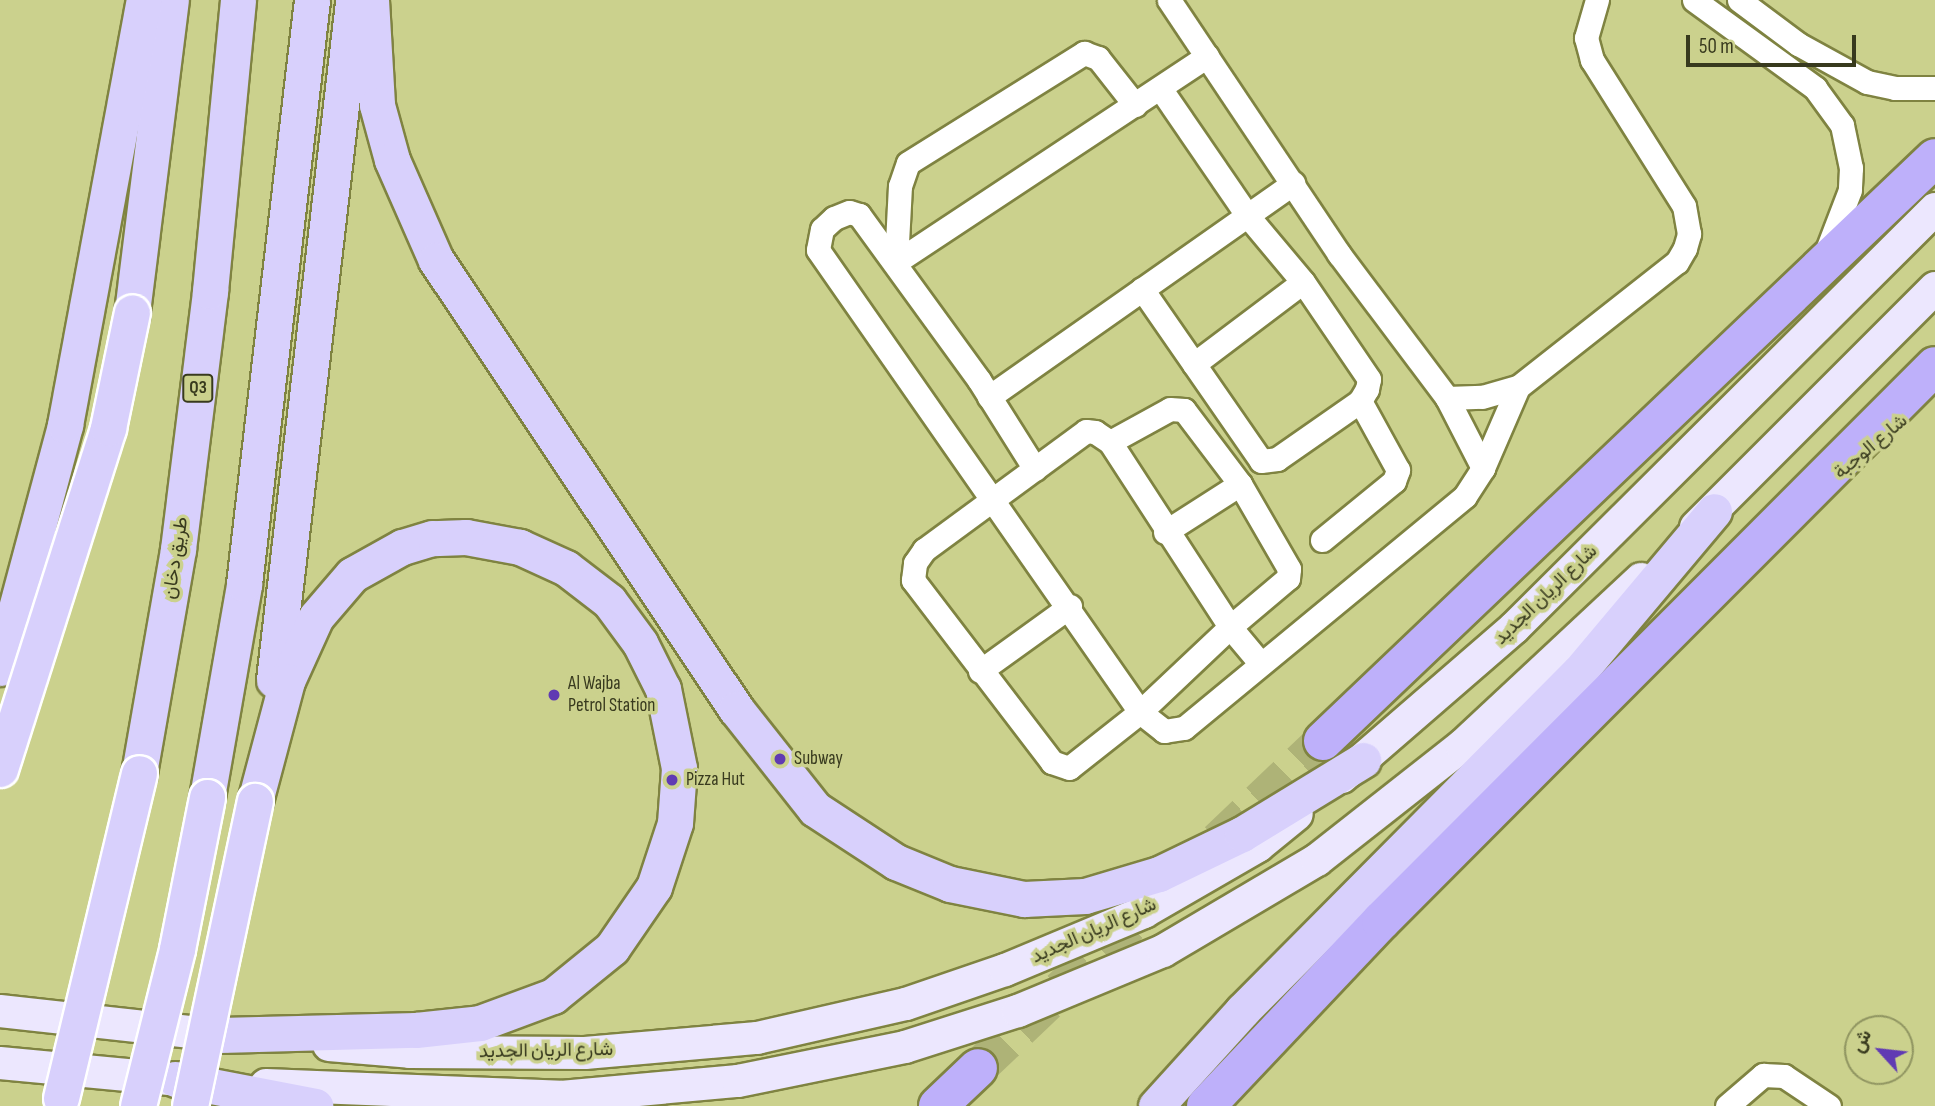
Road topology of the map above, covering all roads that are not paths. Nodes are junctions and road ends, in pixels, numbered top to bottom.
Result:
1 (144, 0) edge
2 (172, 0) edge
3 (238, 0) edge
4 (312, 0) edge
5 (354, 0) edge
6 (371, 0) edge
7 (1169, 0) edge
8 (1597, 0) edge
9 (1695, 0) edge
10 (1740, 0) edge
11 (1207, 56) junction
12 (1935, 88) edge
13 (1160, 89) junction
14 (1135, 105) junction
15 (1935, 158) edge
16 (1293, 183) junction
17 (1935, 209) edge
18 (1247, 215) junction
19 (896, 262) junction
20 (1819, 267) junction
21 (1303, 282) junction
22 (1935, 288) edge
23 (1142, 289) junction
24 (1194, 364) junction
25 (1935, 366) edge
26 (1518, 387) junction
27 (1935, 393) edge
28 (989, 397) junction
29 (1447, 398) junction
30 (1360, 401) junction
31 (1110, 442) junction
32 (1483, 468) junction
33 (1035, 469) junction
34 (1240, 484) junction
35 (994, 498) junction
36 (1805, 499) junction
37 (1714, 511) junction
38 (1165, 532) junction
39 (1322, 540) dead end
40 (1070, 606) junction
41 (1230, 627) junction
42 (1261, 664) junction
43 (0, 668) edge
44 (980, 671) junction
45 (1140, 712) junction
46 (1323, 741) tunnel mouth
47 (264, 760) junction
48 (1363, 760) junction
49 (0, 769) edge
50 (0, 1011) edge
51 (220, 1035) junction
52 (0, 1063) edge
53 (978, 1068) tunnel mouth
54 (183, 1093) edge
55 (59, 1102) edge
56 (138, 1106) edge
57 (315, 1106) edge
58 (938, 1106) edge
59 (1156, 1106) edge
60 (1206, 1106) edge
61 (1727, 1106) edge
62 (1829, 1106) edge

1 - 43 main road
2 - 49 main road, bridge
3 - 55 main road, طريق دخان / Q3, bridge
4 - 56 main road, bridge
5 - 47 main road
6 - 48 main road
7 - 11 street
8 - 26 street
9 - 20 street
10 - 12 street
11 - 13 street
11 - 16 street
13 - 14 street
13 - 18 street
14 - 19 street
14 - 19 street
15 - 20 highway
16 - 18 street
16 - 29 street
17 - 48 main road, شارع الريان الجديد
18 - 21 street
18 - 23 street
19 - 28 street
19 - 35 street
20 - 46 highway
21 - 24 street
21 - 30 street
22 - 37 main road
23 - 24 street
23 - 28 street
24 - 30 street
25 - 36 highway
26 - 29 street
26 - 32 street
27 - 36 main road, شارع الوجبة
28 - 33 street
29 - 32 street
30 - 39 street
31 - 33 street
31 - 34 street
31 - 38 street
32 - 42 street
33 - 35 street
34 - 38 street
34 - 41 street
35 - 40 street
35 - 44 street
36 - 60 highway
37 - 54 main road
37 - 59 main road
38 - 41 street
40 - 44 street
40 - 45 street
41 - 42 street
41 - 45 street
42 - 45 street
44 - 45 street
47 - 51 main road
47 - 54 main road, bridge
48 - 51 main road, شارع الريان الجديد
50 - 51 main road, شارع الريان الجديد
52 - 54 main road
53 - 58 highway
54 - 57 main road
61 - 62 street

